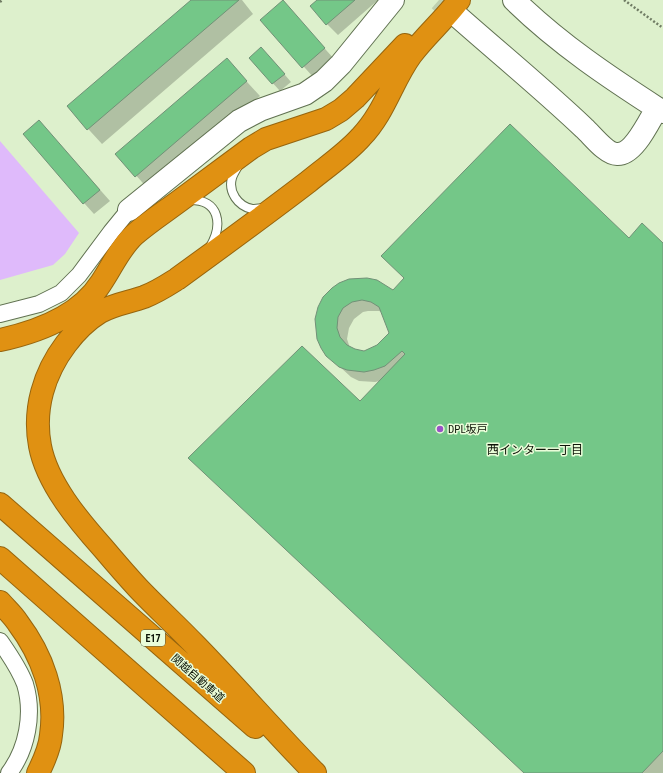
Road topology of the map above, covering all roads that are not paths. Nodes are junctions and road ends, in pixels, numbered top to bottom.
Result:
1 (393, 0) edge
2 (514, 0) edge
3 (454, 5) edge
4 (660, 110) edge
5 (251, 148) junction
6 (180, 200) junction
7 (274, 207) junction
8 (129, 210) joint
9 (202, 261) junction
10 (0, 314) edge
11 (0, 340) edge
12 (0, 504) edge
13 (0, 558) edge
14 (0, 602) edge
15 (0, 641) edge
16 (9, 773) edge
17 (38, 773) edge
18 (244, 773) edge
19 (306, 773) edge
20 (315, 773) edge

1 - 8 street
2 - 4 street
3 - 4 street
3 - 5 highway
3 - 7 highway
5 - 6 highway
5 - 7 lane
6 - 9 lane
6 - 11 highway
7 - 9 highway
8 - 10 street
9 - 20 highway
12 - 19 highway, 関越自動車道 / E17
13 - 18 highway
14 - 17 highway
15 - 16 street

